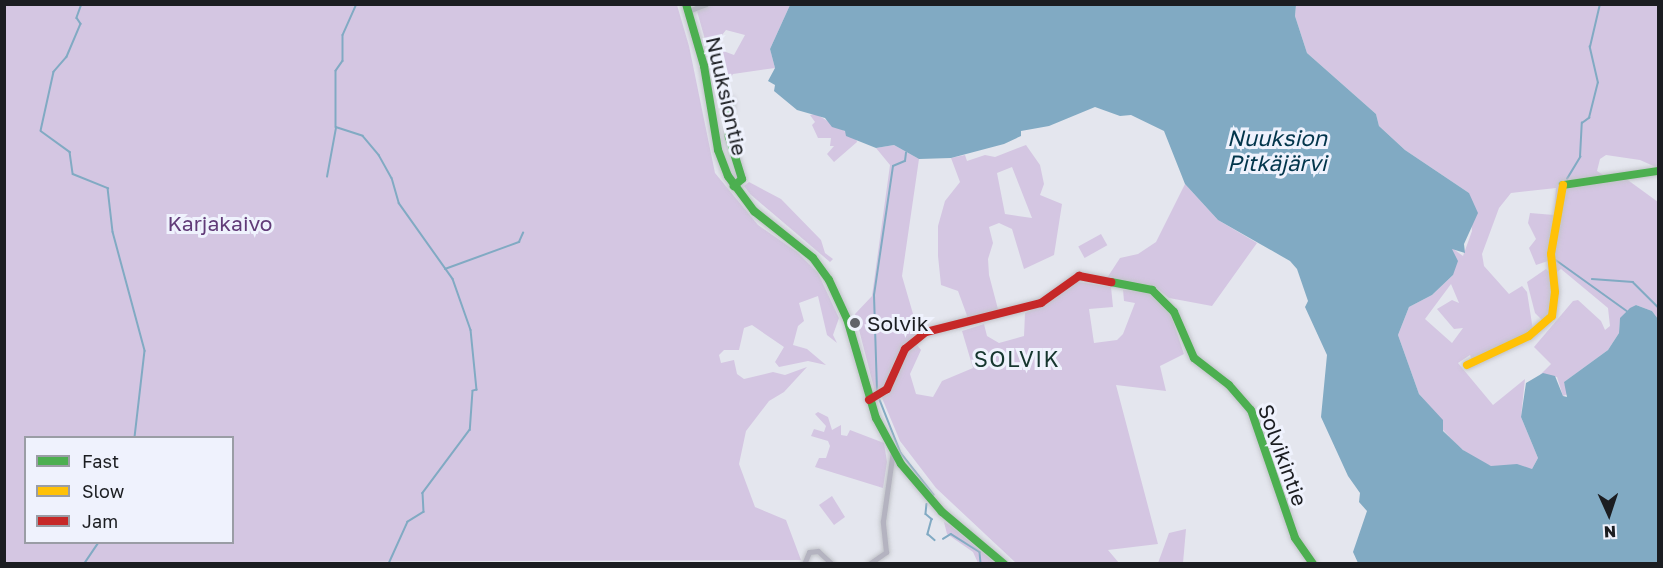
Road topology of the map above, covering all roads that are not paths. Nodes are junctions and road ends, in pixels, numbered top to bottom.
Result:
1 (706, 4) edge
2 (687, 8) edge
3 (730, 101) dead end
4 (1659, 171) edge
5 (734, 186) junction
6 (1467, 365) dead end
7 (869, 400) junction
8 (893, 451) junction
9 (804, 564) edge
10 (832, 564) edge
11 (869, 564) edge
12 (1004, 564) edge
13 (1313, 564) edge

1 - 2 street
2 - 5 street, Nuuksiontie
3 - 5 street
4 - 6 street
5 - 7 street, Nuuksiontie
7 - 8 street, Nuuksiontie
7 - 13 street, Solvikintie
8 - 11 street
8 - 12 street, Nuuksiontie
9 - 10 street

